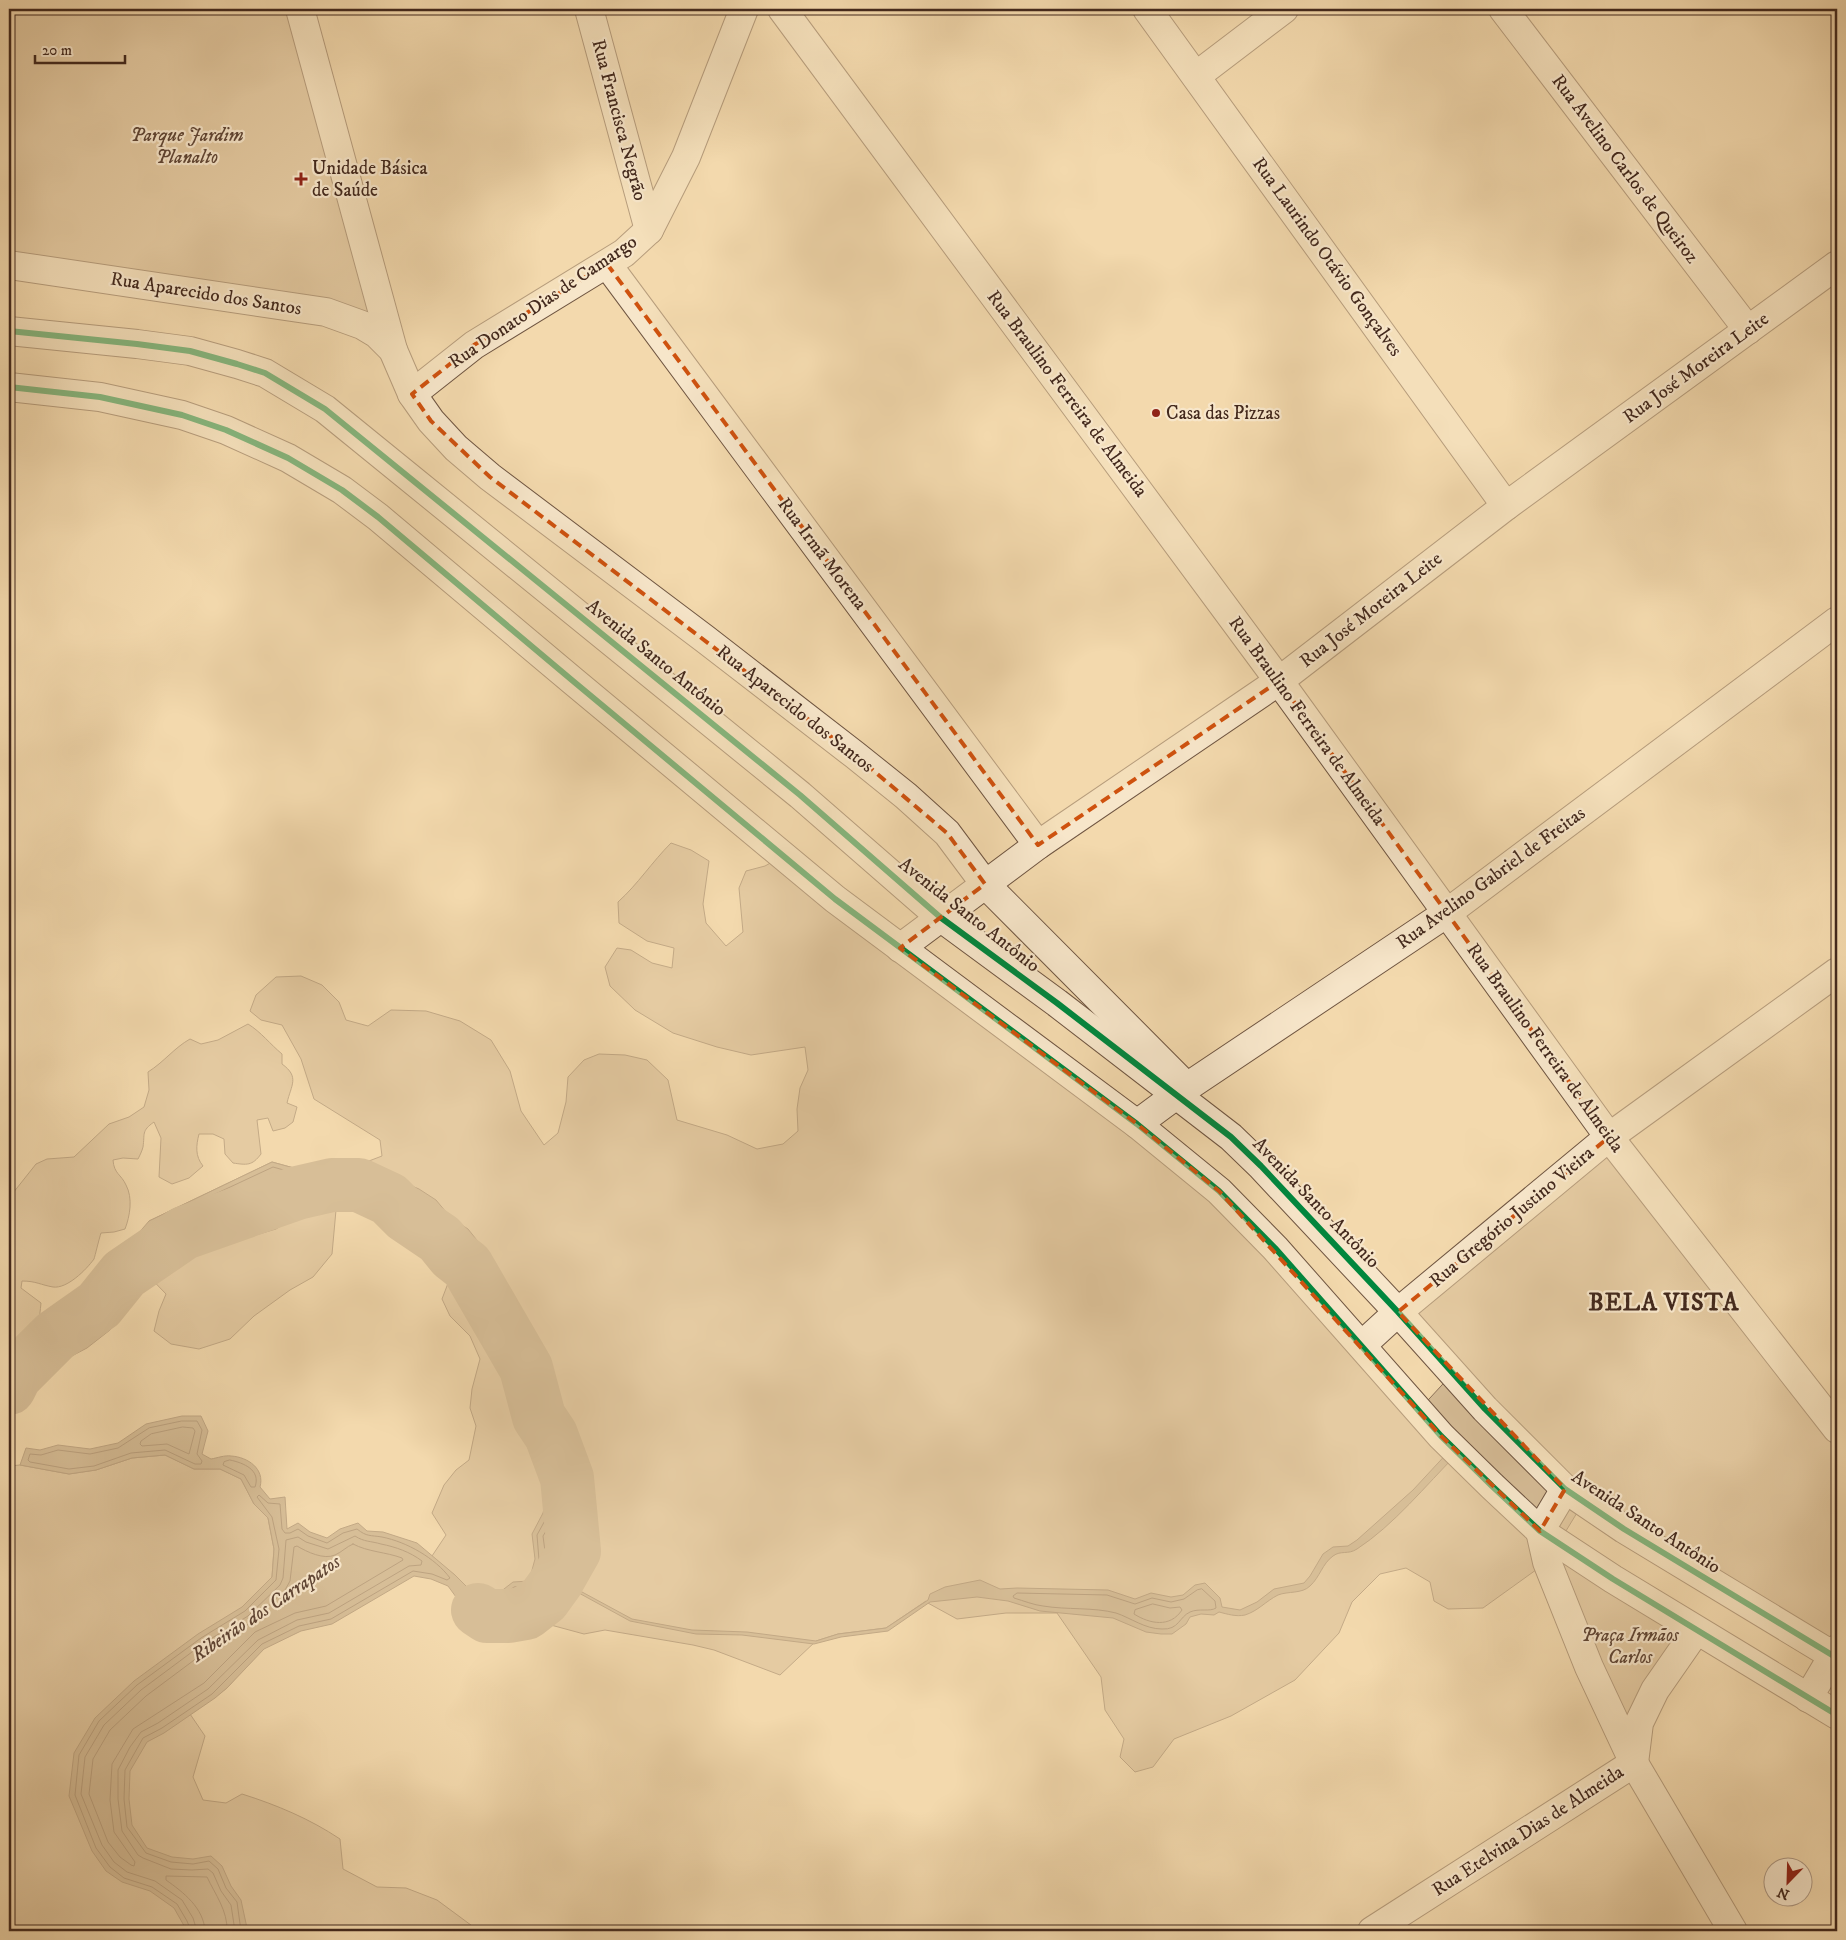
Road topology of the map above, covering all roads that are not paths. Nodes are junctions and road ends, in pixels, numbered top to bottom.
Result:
1 (300, 9) edge
2 (589, 9) edge
3 (744, 9) edge
4 (782, 9) edge
5 (1147, 9) edge
6 (1284, 9) edge
7 (1503, 9) edge
8 (1196, 76) junction
9 (649, 230) junction
10 (607, 264) junction
11 (9, 265) edge
12 (1837, 265) edge
13 (1748, 330) junction
14 (9, 331) edge
15 (393, 350) junction
16 (9, 387) edge
17 (412, 394) junction
18 (1506, 506) junction
19 (1837, 621) edge
20 (1279, 681) junction
21 (1038, 845) junction
22 (985, 884) junction
23 (1447, 913) junction
24 (940, 917) junction
25 (900, 948) junction
26 (1837, 972) edge
27 (1182, 1091) junction
28 (1137, 1124) junction
29 (1609, 1137) junction
30 (1398, 1312) junction
31 (1362, 1344) junction
32 (1837, 1429) edge
33 (1565, 1489) junction
34 (1540, 1531) junction
35 (1696, 1631) junction
36 (1836, 1654) edge
37 (1808, 1698) junction
38 (1837, 1715) edge
39 (1634, 1763) junction
40 (1372, 1931) edge
41 (1733, 1931) edge

1 - 15 street, Rua Aparecido dos Santos
2 - 9 street, Rua Francisca Negrão
3 - 9 street, Rua Donato Dias de Camargo
4 - 20 street, Rua Braulino Ferreira de Almeida
5 - 8 street, Rua Laurindo Otávio Gonçalves
6 - 8 street
7 - 13 street, Rua Avelino Carlos de Queiroz
8 - 18 street, Rua Laurindo Otávio Gonçalves
9 - 10 street, Rua Donato Dias de Camargo
10 - 17 street, Rua Donato Dias de Camargo
10 - 21 street, Rua Irmã Morena
11 - 15 street, Rua Aparecido dos Santos
12 - 13 street, Rua José Moreira Leite
13 - 18 street, Rua José Moreira Leite
14 - 24 street, Avenida Santo Antônio
15 - 17 street, Rua Aparecido dos Santos
16 - 25 street
17 - 22 street, Rua Aparecido dos Santos
18 - 20 street, Rua José Moreira Leite
19 - 23 street, Rua Avelino Gabriel de Freitas
20 - 21 street, Rua José Moreira Leite
20 - 23 street, Rua Braulino Ferreira de Almeida
21 - 22 street, Rua José Moreira Leite
22 - 24 street, Rua José Moreira Leite
22 - 27 street, Rua Aparecido dos Santos
23 - 27 street, Rua Avelino Gabriel de Freitas
23 - 29 street, Rua Braulino Ferreira de Almeida
24 - 25 street, Rua José Moreira Leite
24 - 27 street, Avenida Santo Antônio
25 - 28 street
26 - 29 street, Rua Gregório Justino Vieira
27 - 28 street, Rua Avelino Gabriel de Freitas
27 - 30 street, Avenida Santo Antônio
28 - 31 street
29 - 30 street, Rua Gregório Justino Vieira
29 - 32 street, Rua Braulino Ferreira de Almeida
30 - 31 street, Rua Gregório Justino Vieira
30 - 33 street, Avenida Santo Antônio
31 - 34 street
33 - 34 street
33 - 36 street, Avenida Santo Antônio
34 - 35 street
34 - 39 street
35 - 37 street
35 - 39 street, Rua Etelvina Dias de Almeida
36 - 37 street
37 - 38 street
39 - 40 street, Rua Etelvina Dias de Almeida
39 - 41 street

